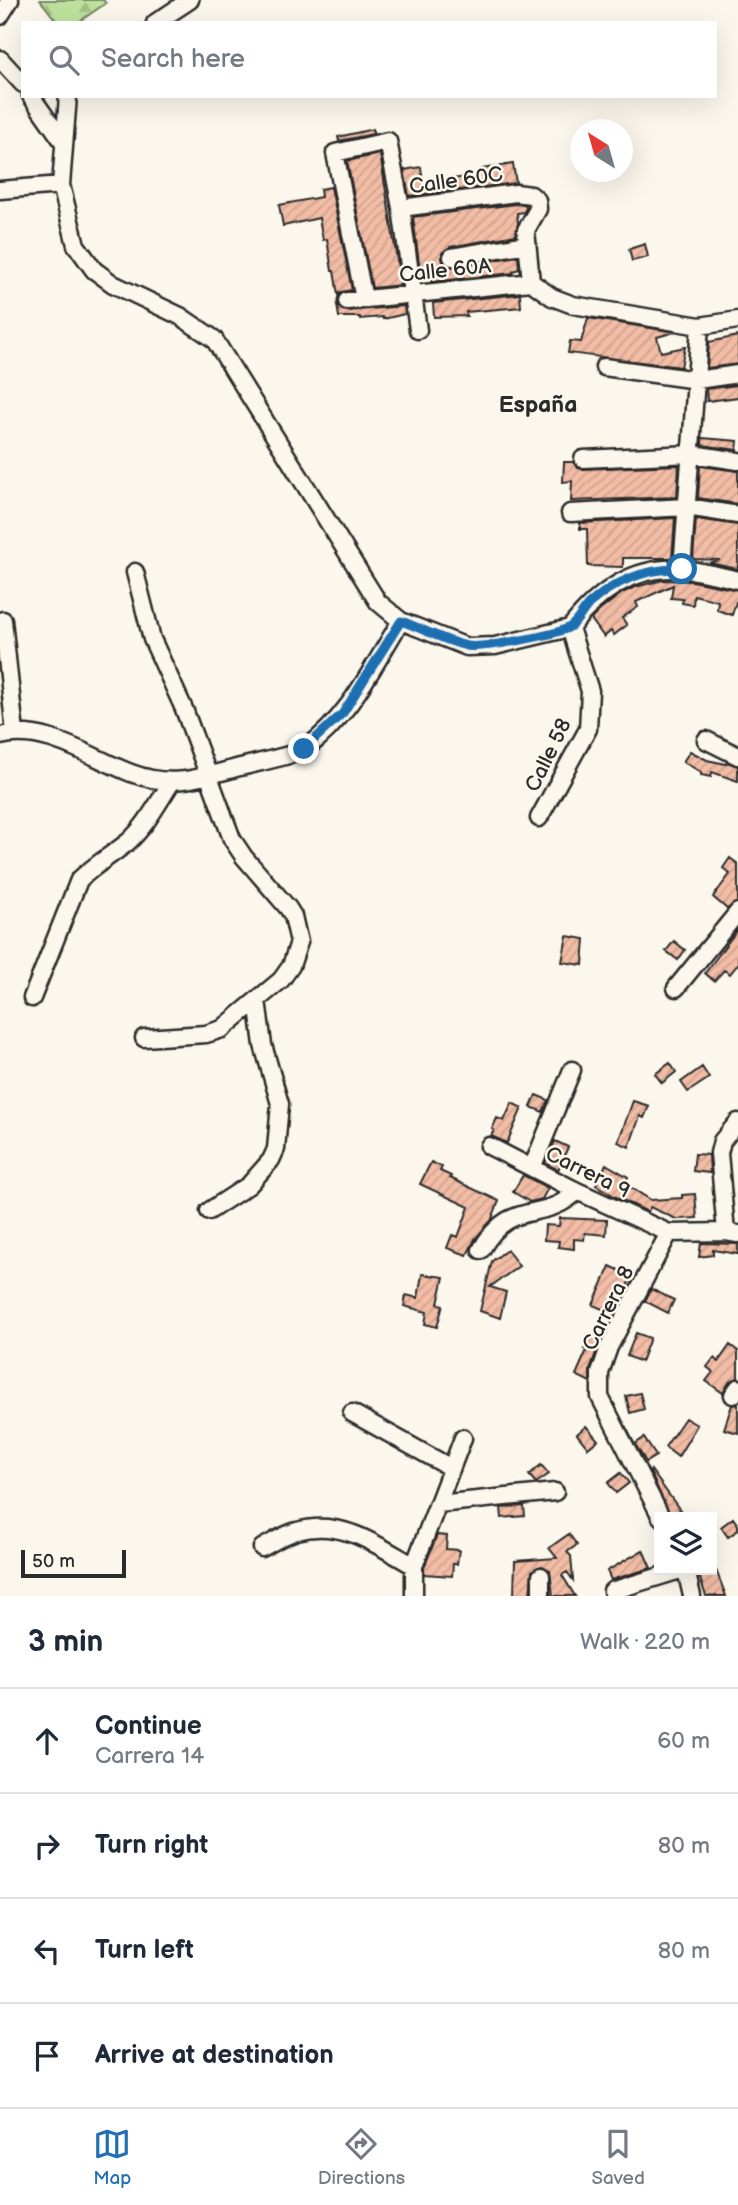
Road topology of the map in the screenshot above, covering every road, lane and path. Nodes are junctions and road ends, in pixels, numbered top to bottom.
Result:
1 (10, 0) edge
2 (160, 0) edge
3 (190, 0) edge
4 (171, 13) junction
5 (0, 16) edge
6 (158, 21) edge
7 (0, 59) edge
8 (21, 81) edge
9 (33, 98) edge
10 (68, 98) edge
11 (64, 143) junction
12 (61, 185) junction
13 (0, 190) edge
14 (401, 208) junction
15 (527, 244) junction
16 (452, 257) dead end
17 (531, 282) junction
18 (414, 295) junction
19 (738, 320) edge
20 (700, 326) junction
21 (418, 330) dead end
22 (604, 367) dead end
23 (738, 374) edge
24 (696, 380) junction
25 (692, 454) junction
26 (583, 459) dead end
27 (738, 461) edge
28 (687, 507) junction
29 (570, 513) dead end
30 (738, 515) edge
31 (682, 569) junction
32 (135, 572) dead end
33 (738, 580) edge
34 (3, 620) dead end
35 (401, 621) junction
36 (570, 628) junction
37 (7, 734) edge
38 (706, 740) dead end
39 (738, 755) edge
40 (207, 776) junction
41 (172, 783) junction
42 (539, 818) dead end
43 (738, 912) edge
44 (676, 988) dead end
45 (32, 998) dead end
46 (257, 1000) junction
47 (144, 1038) dead end
48 (572, 1070) dead end
49 (738, 1122) edge
50 (489, 1146) dead end
51 (532, 1168) junction
52 (577, 1191) junction
53 (209, 1211) dead end
54 (669, 1233) junction
55 (732, 1233) edge
56 (481, 1250) dead end
57 (352, 1413) dead end
58 (463, 1438) dead end
59 (451, 1468) junction
60 (555, 1492) dead end
61 (438, 1504) junction
62 (658, 1512) edge
63 (262, 1548) dead end
64 (414, 1566) junction
65 (666, 1575) edge
66 (685, 1575) edge
67 (541, 1576) dead end
68 (612, 1591) dead end
69 (414, 1596) edge
70 (541, 1596) edge
71 (692, 1596) edge

1 - 5 street
2 - 4 street
3 - 4 street
4 - 6 street
7 - 8 street
9 - 11 street
10 - 11 street
11 - 12 street
12 - 13 street
12 - 35 street
14 - 15 street, Calle 60C
14 - 18 street
14 - 18 street, Calle 60A
15 - 16 street
15 - 17 street
17 - 18 street, Calle 60A
17 - 20 street
18 - 21 street
19 - 20 street
20 - 24 street
22 - 24 street
23 - 24 street
24 - 25 street
25 - 26 street
25 - 27 street
25 - 28 street
28 - 29 street
28 - 30 street
28 - 31 street
31 - 33 street
31 - 36 street
32 - 40 street
34 - 37 street
35 - 36 street
35 - 40 street
36 - 42 street, Calle 58
37 - 41 street
38 - 39 street
40 - 41 street
40 - 46 street
41 - 45 street
43 - 44 street
46 - 47 street
46 - 53 street
48 - 51 street
49 - 55 street
50 - 51 street, Carrera 9
51 - 52 street, Carrera 9
52 - 54 street, Carrera 9
52 - 56 street
54 - 55 street
54 - 62 street, Carrera 8
57 - 59 street
58 - 59 street
59 - 61 street
60 - 61 street
61 - 64 street
63 - 64 street
64 - 69 street
65 - 68 street
66 - 71 street
67 - 70 street

